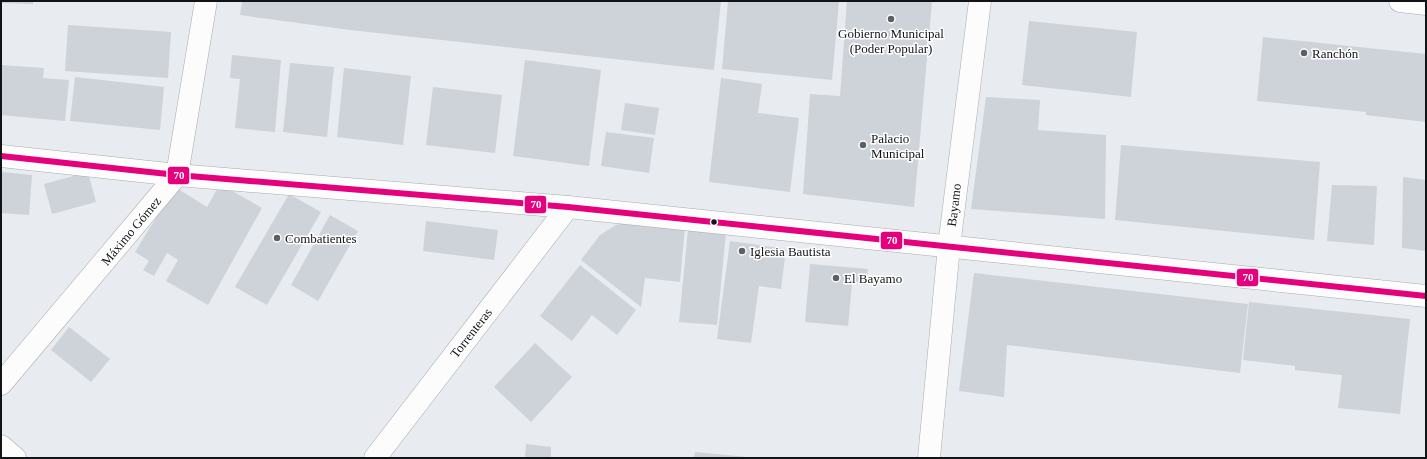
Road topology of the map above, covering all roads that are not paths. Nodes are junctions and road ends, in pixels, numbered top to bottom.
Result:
1 (206, 1) edge
2 (980, 1) edge
3 (1400, 1) edge
4 (1426, 4) edge
5 (1, 156) edge
6 (177, 175) junction
7 (568, 208) junction
8 (949, 246) junction
9 (1426, 296) edge
10 (1, 384) edge
11 (1, 446) edge
12 (15, 458) edge
13 (375, 458) edge
14 (929, 458) edge

1 - 6 main road
2 - 8 main road, Bayamo
3 - 4 main road
5 - 6 main road
6 - 7 main road
6 - 10 main road, Máximo Gómez
7 - 8 main road
7 - 13 main road, Torrenteras
8 - 9 main road
8 - 14 main road, Bayamo
11 - 12 main road

